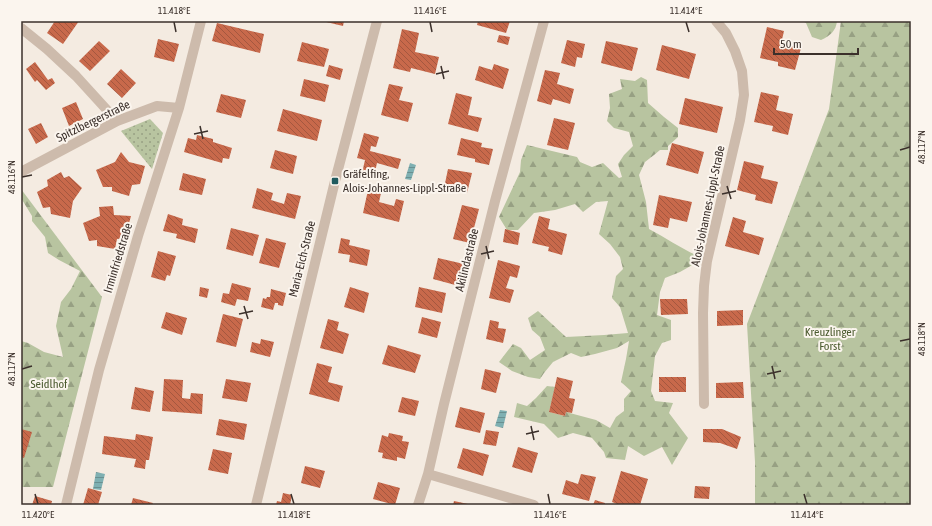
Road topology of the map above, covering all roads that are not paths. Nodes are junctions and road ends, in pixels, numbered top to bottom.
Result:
1 (201, 21) edge
2 (377, 21) edge
3 (544, 21) edge
4 (716, 21) edge
5 (21, 28) edge
6 (179, 108) junction
7 (117, 121) junction
8 (21, 172) edge
9 (704, 404) dead end
10 (428, 474) junction
11 (66, 505) edge
12 (256, 505) edge
13 (418, 505) edge
14 (534, 505) edge

1 - 6 street, Irminfriedstraße
2 - 12 street, Maria-Eich-Straße
3 - 10 street, Akilindastraße
4 - 9 street, Alois-Johannes-Lippl-Straße
5 - 7 street
6 - 7 street, Spitzlbergerstraße
6 - 11 street, Irminfriedstraße
7 - 8 street, Spitzlbergerstraße
10 - 13 street, Akilindastraße
10 - 14 street

